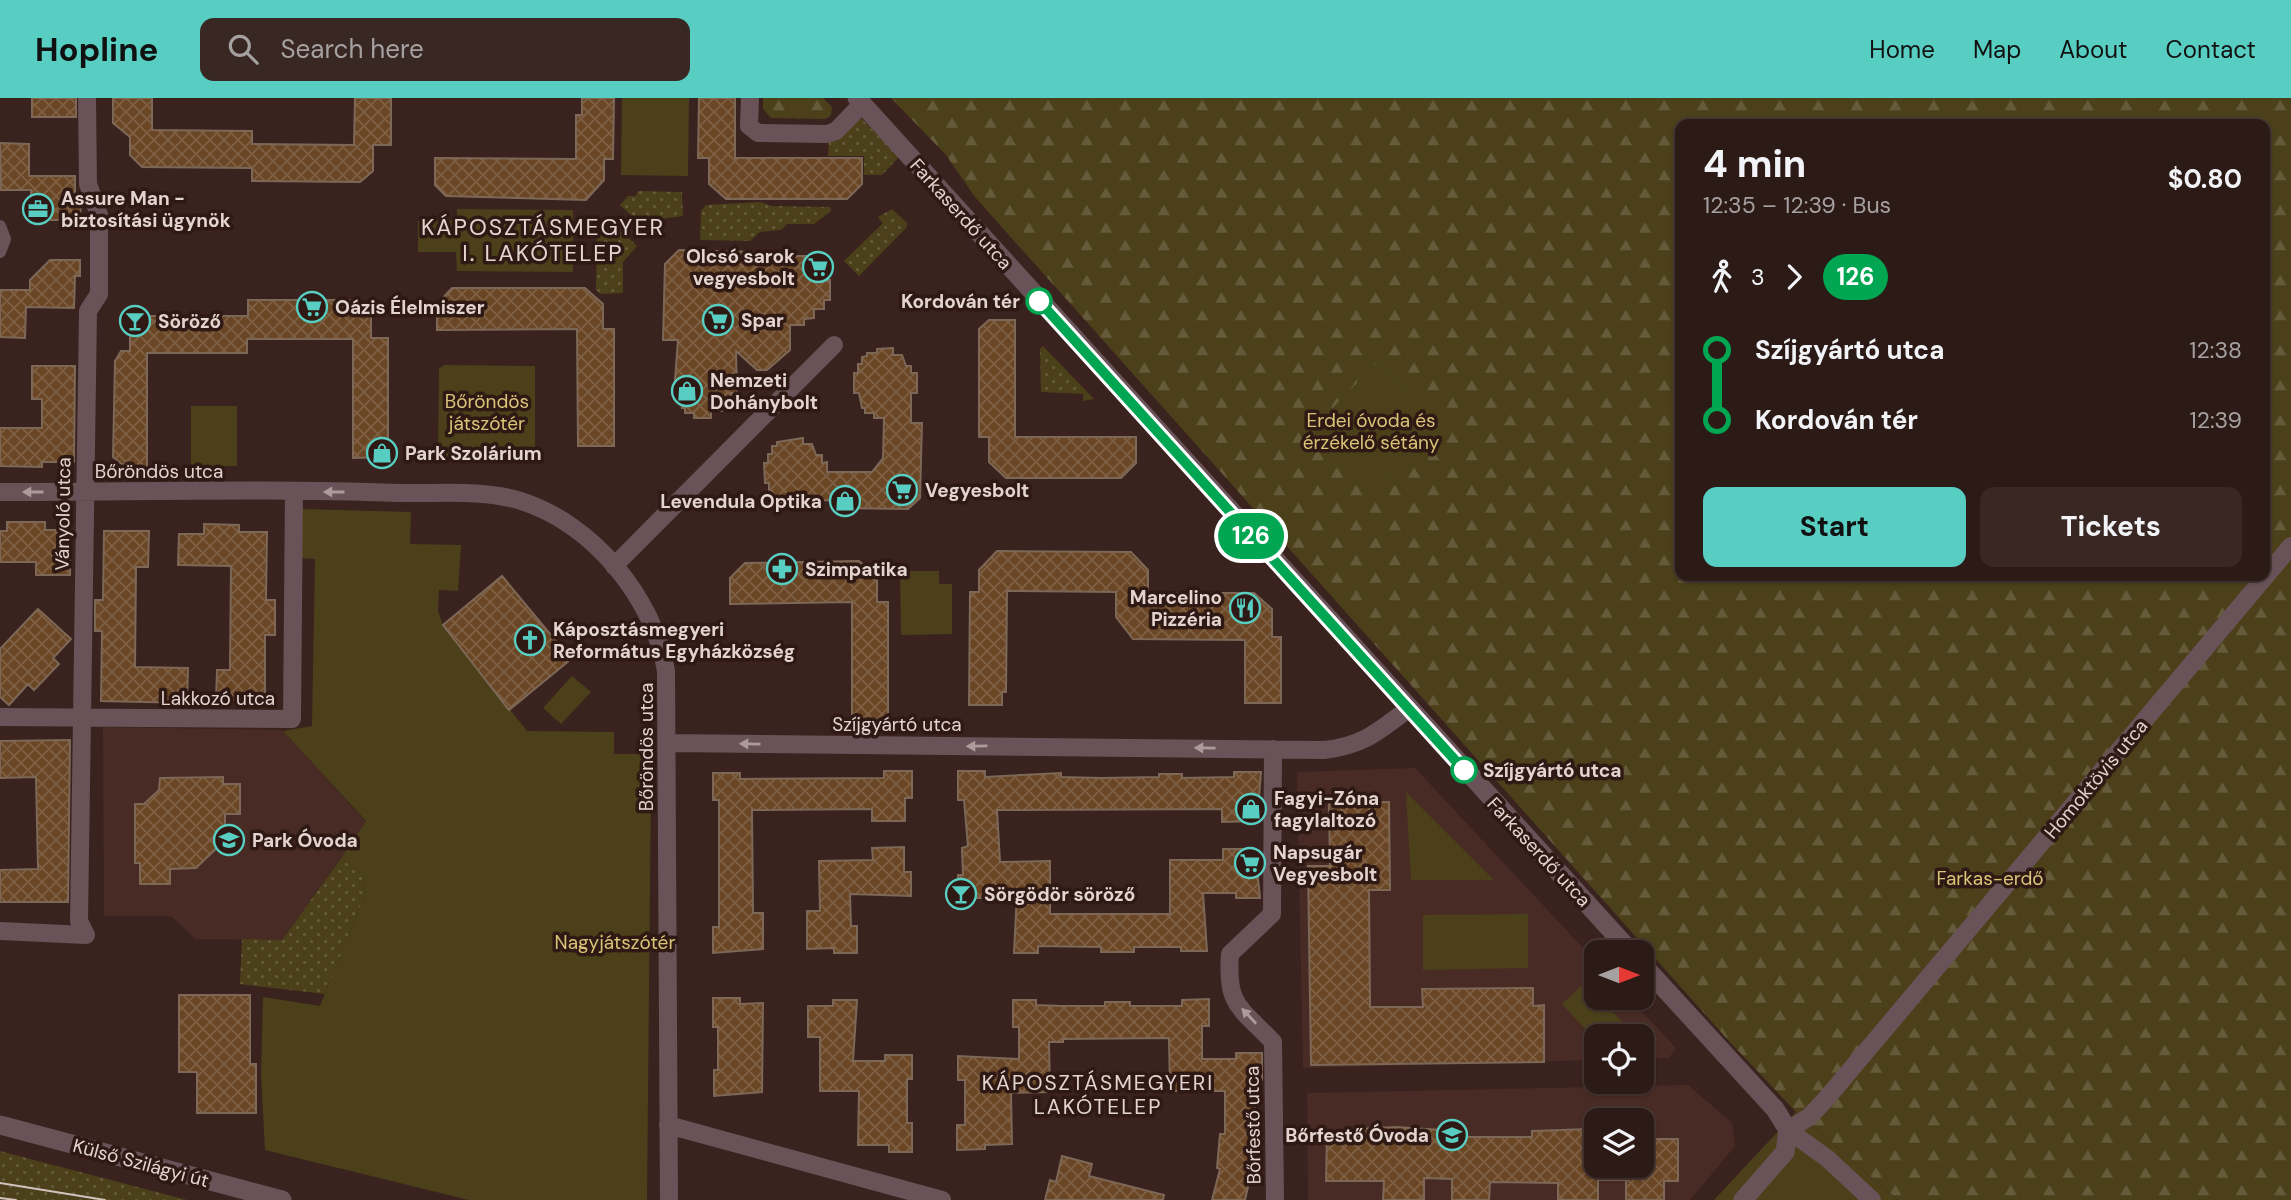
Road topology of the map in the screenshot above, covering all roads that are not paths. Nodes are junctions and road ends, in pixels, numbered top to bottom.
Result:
1 (87, 98) edge
2 (750, 98) edge
3 (859, 101) edge
4 (0, 226) edge
5 (0, 252) edge
6 (834, 345) dead end
7 (0, 492) edge
8 (84, 492) junction
9 (294, 492) junction
10 (2291, 546) edge
11 (614, 566) junction
12 (2270, 571) edge
13 (2262, 581) edge
14 (1408, 709) junction
15 (0, 718) edge
16 (80, 719) junction
17 (668, 743) junction
18 (1273, 749) junction
19 (0, 931) edge
20 (1620, 940) edge
21 (1654, 977) edge
22 (0, 1125) edge
23 (668, 1125) junction
24 (1788, 1130) junction
25 (282, 1200) edge
26 (669, 1200) edge
27 (942, 1200) edge
28 (1275, 1200) edge
29 (1743, 1200) edge
30 (1872, 1200) edge

1 - 8 street, Ványoló utca
2 - 3 street
3 - 14 street, Farkaserdő utca
4 - 5 street
6 - 11 street
8 -> 7 street, Bőröndös utca
8 - 9 street, Bőröndös utca
8 - 16 street, Ványoló utca
11 -> 9 street, Bőröndös utca
9 - 16 street, Lakkozó utca
10 - 12 street, Homoktövis utca
11 - 17 street, Bőröndös utca
13 - 24 street, Homoktövis utca
14 - 18 street, Szíjgyártó utca
14 - 20 street, Farkaserdő utca
15 - 16 street, Lakkozó utca
16 - 19 street, Ványoló utca
18 -> 17 street, Szíjgyártó utca
17 - 23 street, Bőröndös utca
28 -> 18 street, Bőrfestő utca
21 - 24 street
22 - 25 street, Külső Szilágyi út
23 - 26 street, Bőröndös utca
23 - 27 street
24 - 29 street
24 - 30 street

